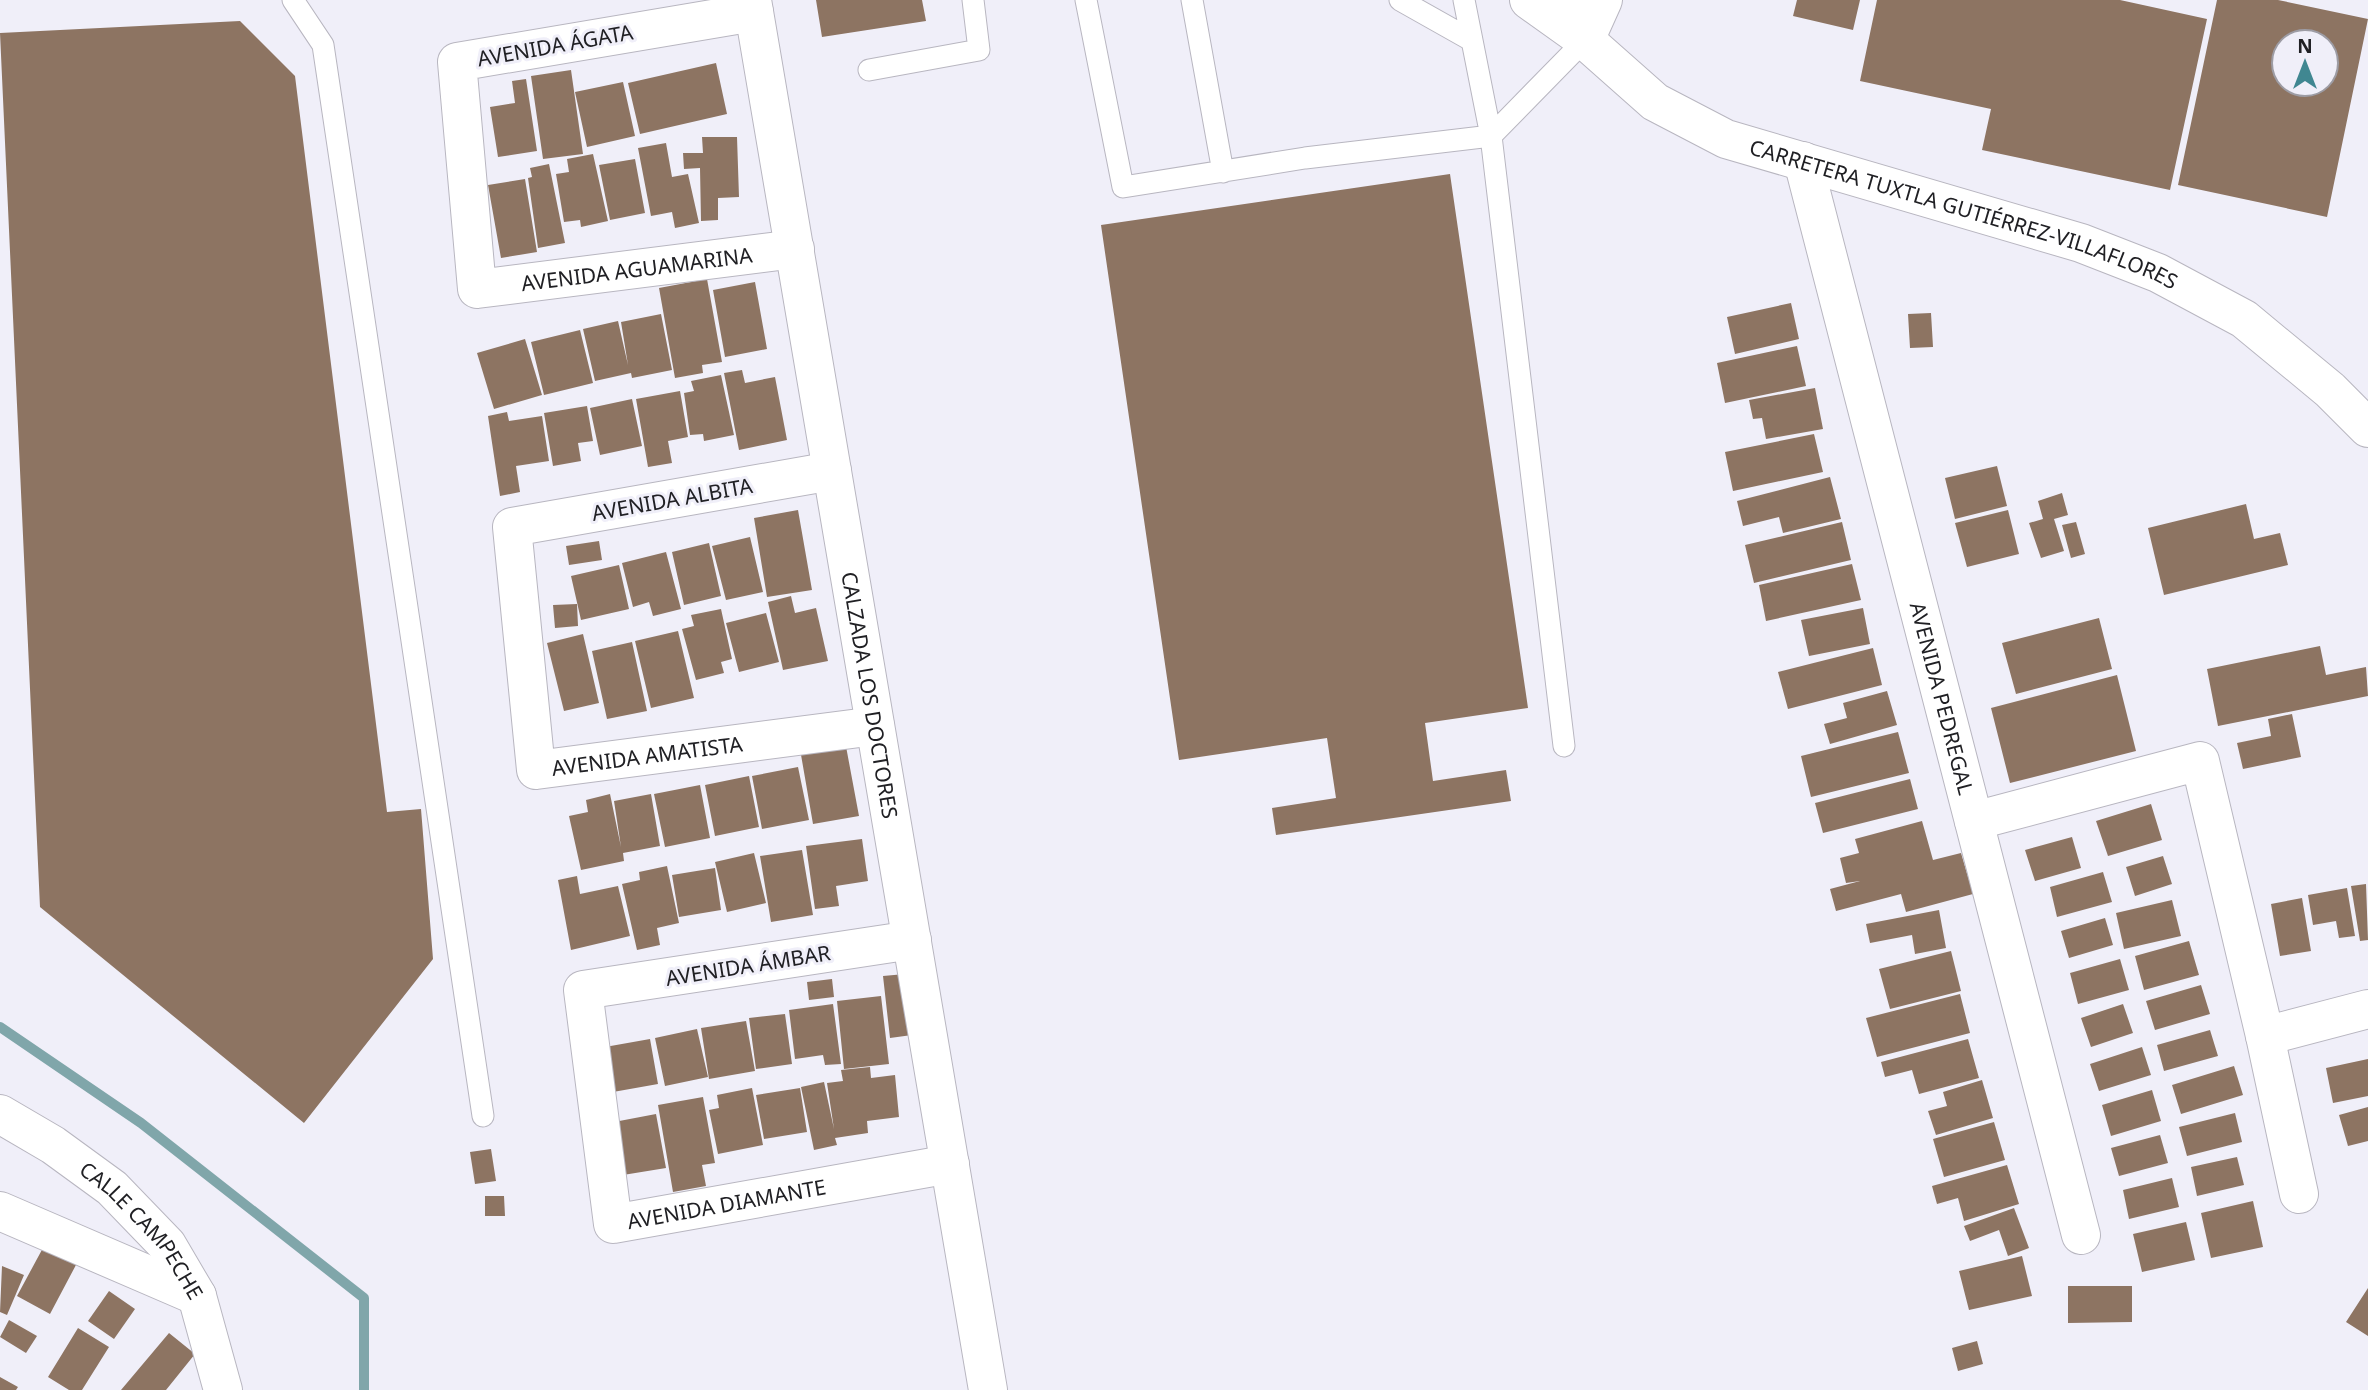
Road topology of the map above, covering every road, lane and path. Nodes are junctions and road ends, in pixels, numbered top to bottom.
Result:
1 (293, 0) edge
2 (973, 0) edge
3 (1086, 0) edge
4 (1192, 0) edge
5 (1400, 0) edge
6 (1464, 0) edge
7 (1529, 0) edge
8 (1569, 0) edge
9 (1603, 0) edge
10 (753, 6) edge
11 (1471, 40) junction
12 (1585, 40) junction
13 (870, 69) dead end
14 (1491, 136) junction
15 (1803, 161) junction
16 (1223, 173) junction
17 (795, 249) junction
18 (478, 289) joint
19 (2368, 428) edge
20 (832, 471) junction
21 (512, 527) joint
22 (876, 726) junction
23 (1564, 746) dead end
24 (1974, 821) junction
25 (912, 940) junction
26 (583, 990) joint
27 (2368, 1009) edge
28 (2265, 1036) junction
29 (0, 1114) edge
30 (484, 1116) dead end
31 (950, 1164) junction
32 (2300, 1195) dead end
33 (0, 1211) edge
34 (2081, 1235) dead end
35 (197, 1296) junction
36 (223, 1390) edge
37 (988, 1390) edge

1 - 30 lane
2 - 13 lane
3 - 16 lane
4 - 16 lane
5 - 11 lane
6 - 11 lane
7 - 12 street
8 - 12 street, CARRETERA TUXTLA GUTIÉRREZ-VILLAFLORES
9 - 12 street
10 - 17 street, CALZADA LOS DOCTORES
10 - 18 street, AVENIDA ÁGATA
11 - 14 lane
12 - 14 lane
12 - 15 street, CARRETERA TUXTLA GUTIÉRREZ-VILLAFLORES
14 - 16 lane
14 - 23 lane
15 - 19 street, CARRETERA TUXTLA GUTIÉRREZ-VILLAFLORES
15 - 24 street, AVENIDA PEDREGAL
17 - 18 street, AVENIDA AGUAMARINA
17 - 20 street, CALZADA LOS DOCTORES
20 - 21 street, AVENIDA ALBITA
20 - 22 street, CALZADA LOS DOCTORES
21 - 22 street, AVENIDA AMATISTA
22 - 25 street, CALZADA LOS DOCTORES
24 - 28 street
24 - 34 street, AVENIDA PEDREGAL
25 - 26 street, AVENIDA ÁMBAR
25 - 31 street, CALZADA LOS DOCTORES
26 - 31 street, AVENIDA DIAMANTE
27 - 28 street
28 - 32 street
29 - 35 street, CALLE CAMPECHE
31 - 37 street, CALZADA LOS DOCTORES
33 - 35 street
35 - 36 street, CALLE CAMPECHE

